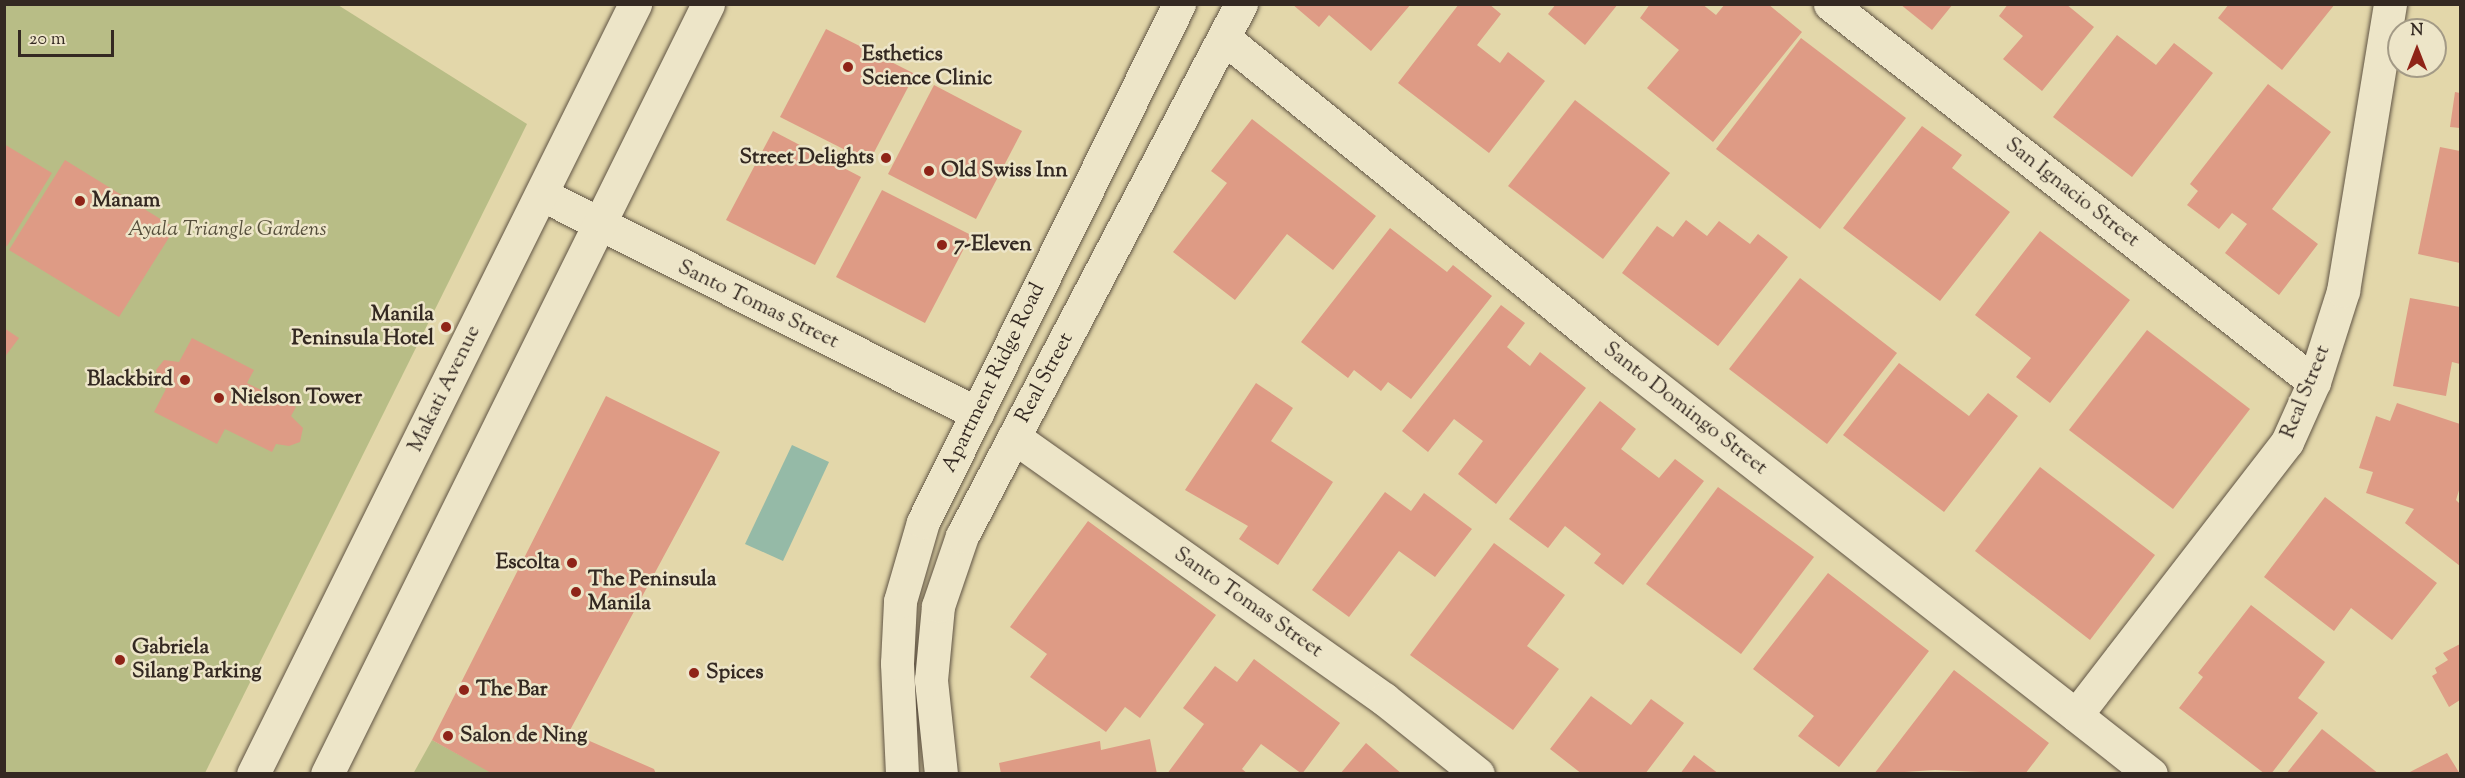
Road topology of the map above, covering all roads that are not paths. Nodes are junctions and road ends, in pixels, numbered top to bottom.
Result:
1 (635, 4) edge
2 (708, 4) edge
3 (1179, 4) edge
4 (1241, 4) edge
5 (1830, 4) edge
6 (2390, 4) edge
7 (1224, 38) junction
8 (541, 194) junction
9 (597, 224) junction
10 (2314, 382) junction
11 (977, 413) junction
12 (1014, 437) junction
13 (2076, 715) junction
14 (253, 774) edge
15 (327, 774) edge
16 (902, 774) edge
17 (940, 774) edge
18 (1478, 774) edge
19 (2151, 774) edge

1 - 8 street, Makati Avenue
2 - 9 street
3 - 11 street, Apartment Ridge Road
4 - 7 street, Real Street
5 - 10 street, San Ignacio Street
6 - 10 street, Real Street
7 - 12 street, Real Street
7 - 13 street, Santo Domingo Street
8 - 9 street, Santo Tomas Street
8 - 14 street, Makati Avenue
9 - 11 street, Santo Tomas Street
9 - 15 street
10 - 13 street, Real Street
11 - 16 street, Apartment Ridge Road
12 - 17 street, Real Street
12 - 18 street, Santo Tomas Street
13 - 19 street, Santo Domingo Street

